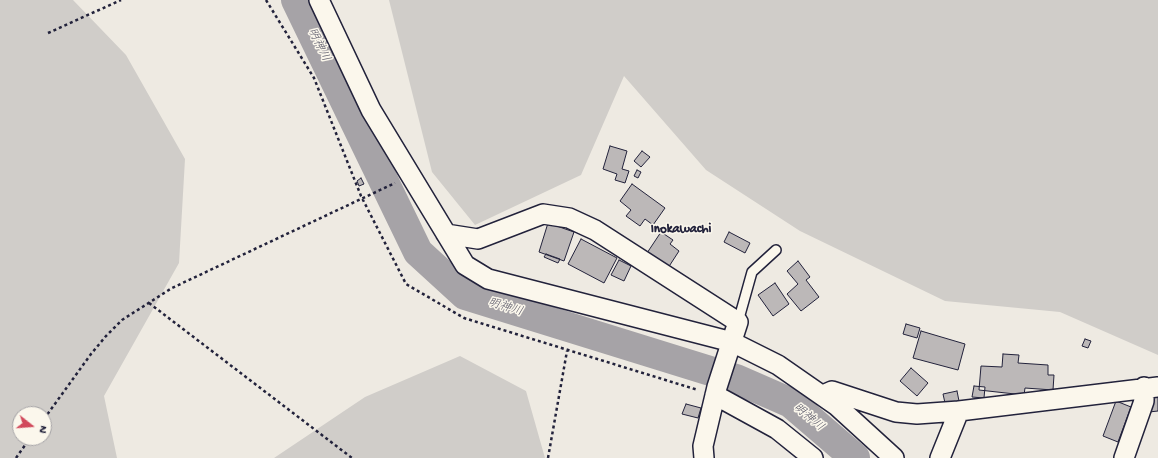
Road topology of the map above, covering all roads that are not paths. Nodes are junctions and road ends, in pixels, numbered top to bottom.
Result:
1 (319, 0) edge
2 (446, 234) junction
3 (776, 250) dead end
4 (738, 322) junction
5 (729, 349) junction
6 (1151, 387) edge
7 (716, 391) junction
8 (823, 395) junction
9 (959, 411) junction
10 (704, 458) edge
11 (813, 458) edge
12 (894, 458) edge
13 (940, 458) edge
14 (1124, 458) edge

1 - 2 street
2 - 4 street
2 - 5 street
3 - 4 lane
4 - 5 street
5 - 7 street
5 - 8 street
6 - 9 street
6 - 14 street
7 - 10 street
7 - 11 street
8 - 9 street
8 - 12 street
9 - 13 street

